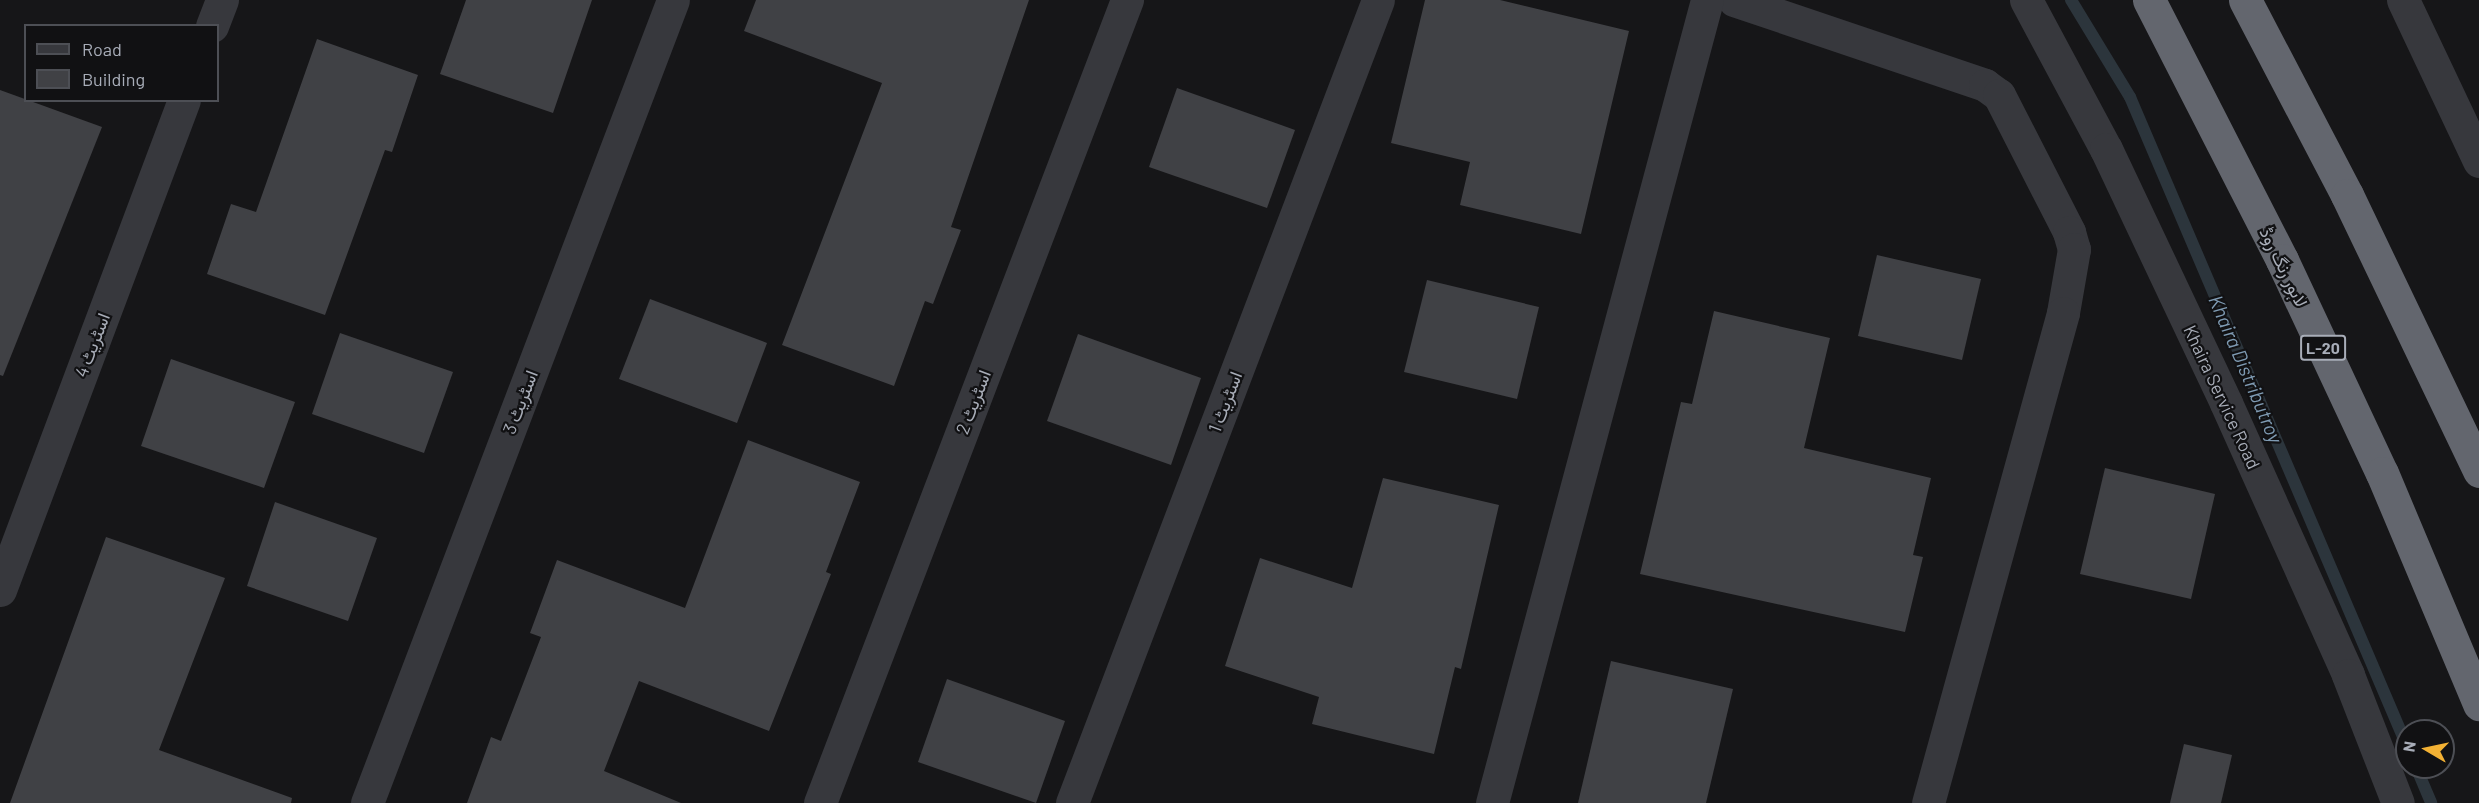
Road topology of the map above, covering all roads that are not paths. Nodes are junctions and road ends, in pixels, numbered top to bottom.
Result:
1 (222, 0) edge
2 (673, 0) edge
3 (1127, 0) edge
4 (1378, 0) edge
5 (1707, 0) edge
6 (1734, 0) edge
7 (2026, 0) edge
8 (2149, 0) edge
9 (2245, 0) edge
10 (2403, 0) edge
11 (213, 24) edge
12 (183, 102) edge
13 (2479, 161) edge
14 (2479, 471) edge
15 (0, 590) edge
16 (2479, 704) edge
17 (366, 803) edge
18 (820, 803) edge
19 (1072, 803) edge
20 (1492, 803) edge
21 (1928, 803) edge
22 (2398, 803) edge

1 - 11 street
2 - 17 street, اسٹریٹ 3
3 - 18 street, اسٹریٹ 2
4 - 19 street, اسٹریٹ 1
5 - 20 street
6 - 21 street
7 - 22 street, Khaira Service Road
8 - 16 highway, لاہور رنگ روڈ / L-20
9 - 14 highway
10 - 13 street
12 - 15 street, اسٹریٹ 4

